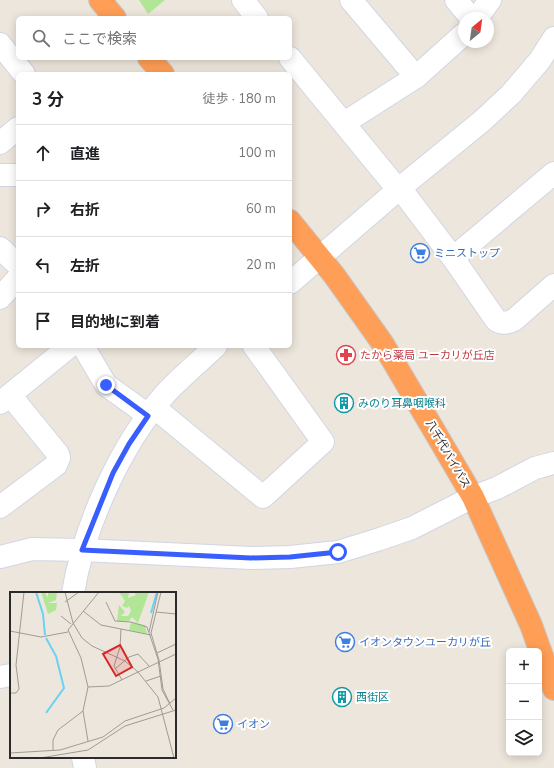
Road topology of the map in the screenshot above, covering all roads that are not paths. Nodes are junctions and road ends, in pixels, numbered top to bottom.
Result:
1 (100, 0) edge
2 (243, 0) edge
3 (351, 0) edge
4 (456, 0) edge
5 (490, 0) edge
6 (466, 12) edge
7 (481, 12) edge
8 (113, 16) edge
9 (255, 16) edge
10 (554, 38) edge
11 (458, 39) edge
12 (0, 44) edge
13 (151, 60) edge
14 (292, 60) edge
15 (22, 72) edge
16 (161, 72) edge
17 (416, 77) junction
18 (344, 123) junction
19 (16, 130) edge
20 (0, 143) edge
21 (554, 173) edge
22 (0, 175) edge
23 (16, 175) edge
24 (400, 188) junction
25 (292, 223) edge
26 (0, 248) edge
27 (320, 258) junction
28 (453, 258) junction
29 (16, 263) edge
30 (16, 280) edge
31 (292, 281) edge
32 (554, 285) edge
33 (0, 298) edge
34 (81, 348) edge
35 (83, 348) edge
36 (214, 348) edge
37 (255, 348) edge
38 (5, 399) edge
39 (151, 412) junction
40 (554, 463) edge
41 (473, 497) junction
42 (0, 507) edge
43 (5, 550) edge
44 (82, 550) junction
45 (72, 592) edge
46 (10, 675) edge
47 (0, 677) edge
48 (554, 689) edge
49 (83, 758) edge
50 (85, 768) edge

1 - 8 highway
2 - 9 street
3 - 17 street
4 - 6 street
5 - 7 street
10 - 24 street
11 - 17 street
12 - 15 street
13 - 16 highway
14 - 18 street
17 - 18 street
18 - 24 street
19 - 20 street
21 - 28 street
22 - 23 street
24 - 27 street
24 - 28 street
25 - 27 highway, 八千代バイパス
26 - 29 street
27 - 31 street
27 - 41 highway, 八千代バイパス
28 - 32 street
30 - 33 street
34 - 38 street
35 - 39 street
36 - 39 street
37 - 39 street
38 - 42 street
39 - 44 street
40 - 41 street
41 - 44 street
41 - 48 highway, 八千代バイパス
43 - 44 street
44 - 45 street
46 - 47 street
49 - 50 street

